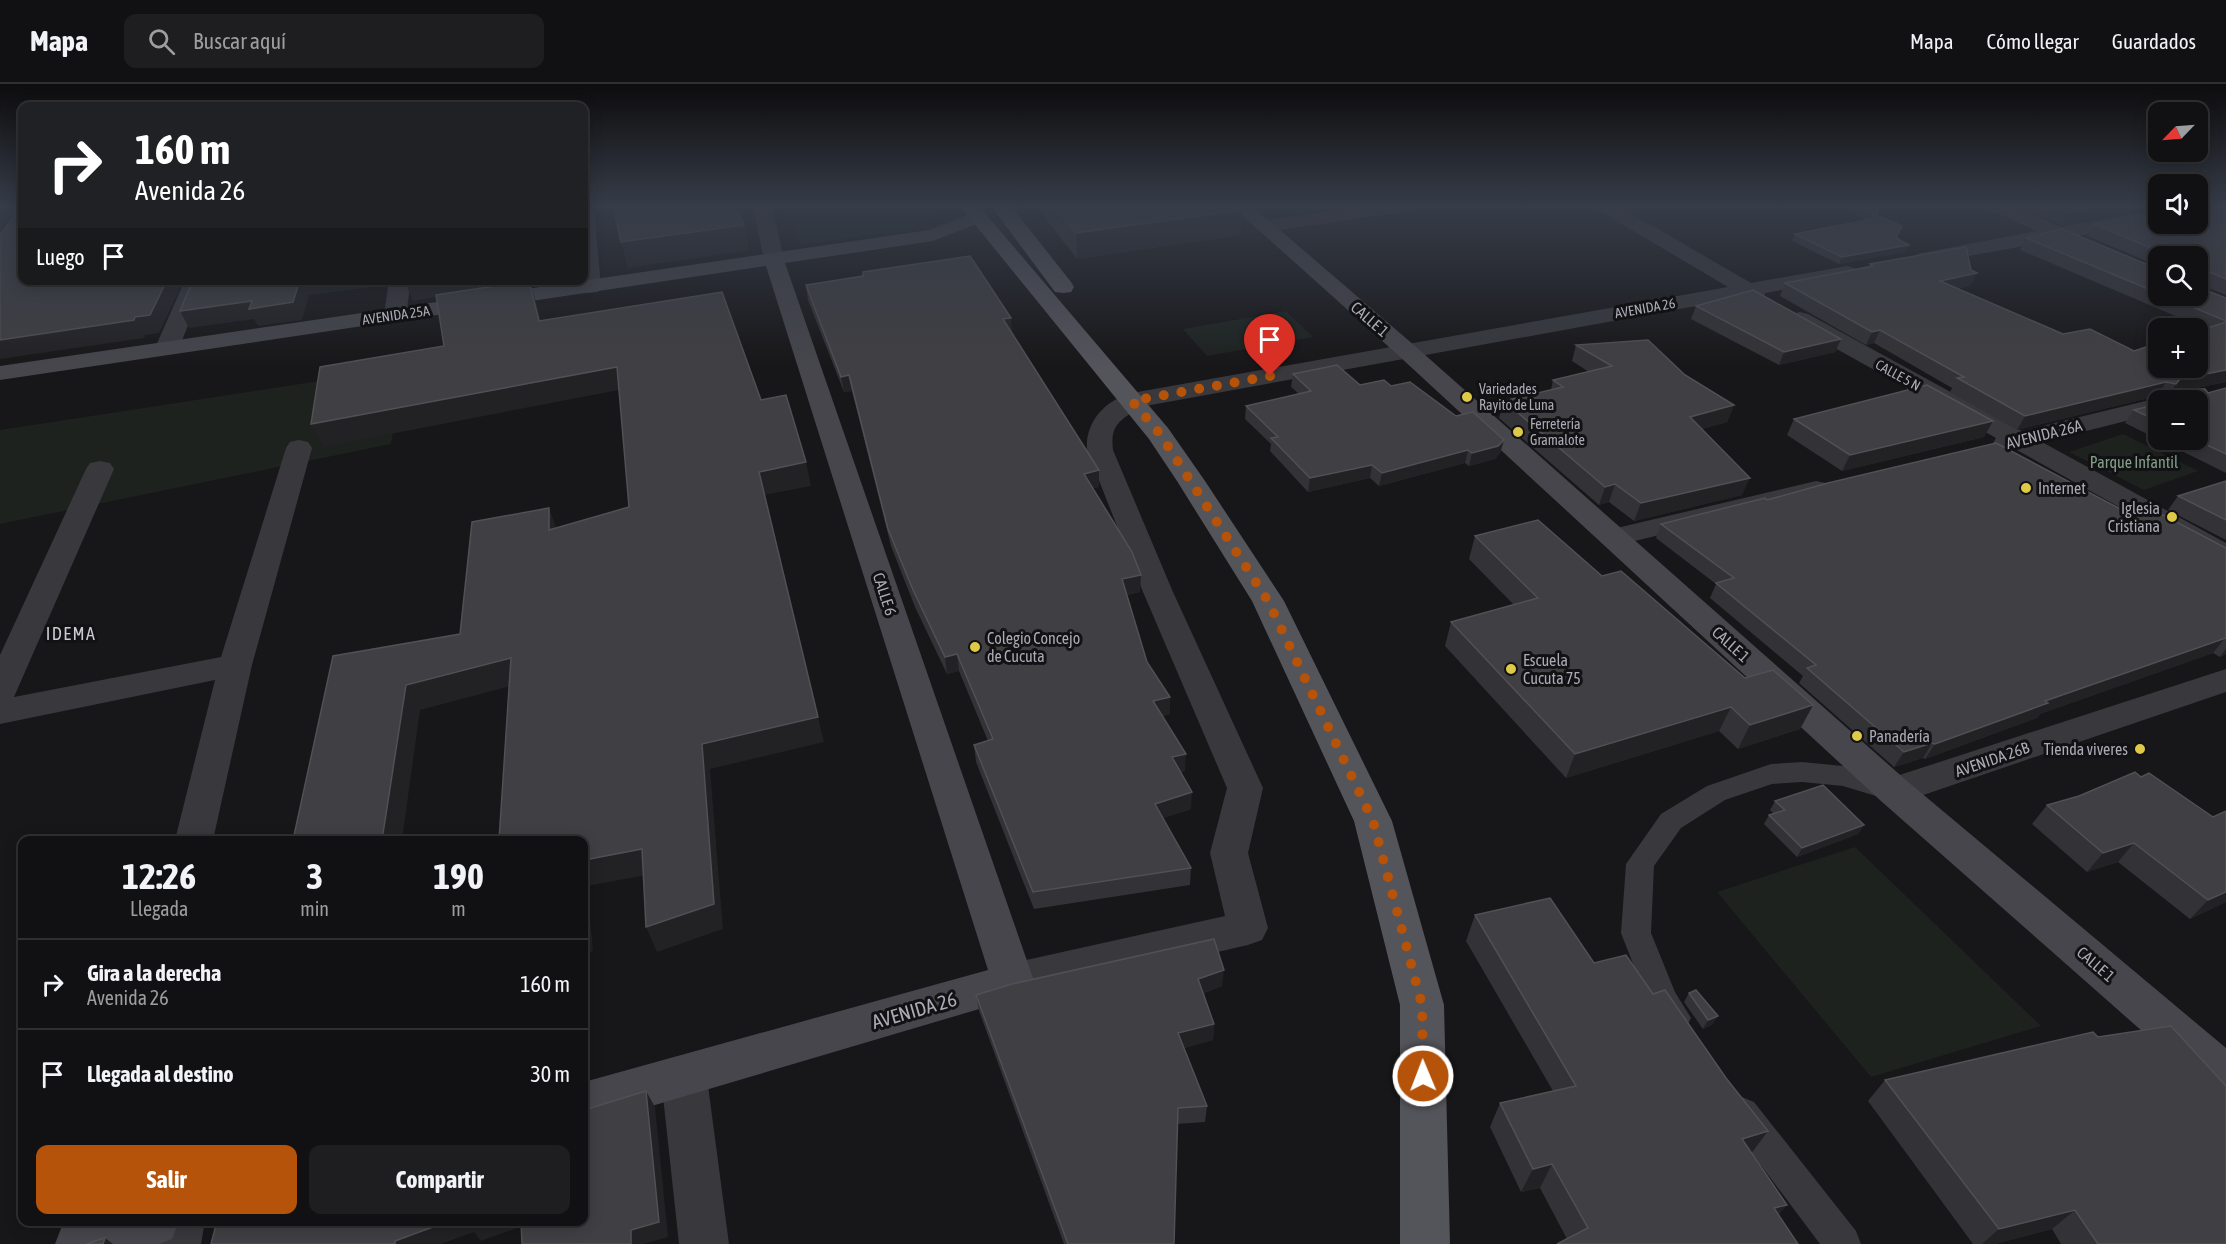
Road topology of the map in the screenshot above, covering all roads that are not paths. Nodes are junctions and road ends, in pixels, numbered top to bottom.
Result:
1 (589, 260) edge
2 (774, 260) joint
3 (1014, 260) edge
4 (1043, 260) edge
5 (1303, 260) edge
6 (1697, 260) edge
7 (1913, 260) edge
8 (1898, 263) edge
9 (1863, 269) edge
10 (194, 285) edge
11 (399, 285) edge
12 (591, 287) junction
13 (1747, 290) junction
14 (395, 315) junction
15 (167, 348) junction
16 (1407, 351) junction
17 (0, 373) edge
18 (1123, 389) junction
19 (2148, 408) edge
20 (2015, 440) junction
21 (299, 448) dead end
22 (1981, 449) edge
23 (100, 469) dead end
24 (1843, 482) edge
25 (1614, 537) junction
26 (2226, 555) edge
27 (235, 665) junction
28 (2226, 680) edge
29 (0, 692) edge
30 (0, 712) edge
31 (1894, 791) junction
32 (195, 836) edge
33 (1013, 981) junction
34 (1693, 1045) edge
35 (2226, 1076) edge
36 (684, 1077) junction
37 (1724, 1090) edge
38 (588, 1103) edge
39 (138, 1226) edge
40 (179, 1226) edge
41 (80, 1244) edge
42 (176, 1244) edge
43 (704, 1244) edge
44 (1425, 1244) edge
45 (1843, 1244) edge

1 - 12 street
2 - 12 street, AVENIDA 25A
2 - 33 street, CALLE 6
3 - 18 main road
4 - 18 main road
5 - 16 street, CALLE 1
6 - 13 street, CALLE 5 N
7 - 8 street
9 - 13 street, AVENIDA 26
10 - 15 street
11 - 14 street
12 - 14 street, AVENIDA 25A
13 - 16 street, AVENIDA 26
13 - 20 street, CALLE 5 N
14 - 15 street, AVENIDA 25A
15 - 17 street, AVENIDA 25A
16 - 18 street, AVENIDA 26
16 - 25 street, CALLE 1
18 - 33 street, AVENIDA 26
18 - 44 main road
19 - 20 street, AVENIDA 26A
20 - 22 street, AVENIDA 26A
20 - 26 street, CALLE 5 N
21 - 27 street
23 - 29 street
24 - 25 street
25 - 31 street, CALLE 1
27 - 30 street
27 - 32 street
28 - 31 street, AVENIDA 26B
31 - 34 lane
31 - 35 street, CALLE 1
33 - 36 street, AVENIDA 26
36 - 38 street, AVENIDA 26
36 - 43 street
37 - 45 lane
39 - 41 street
40 - 42 street

